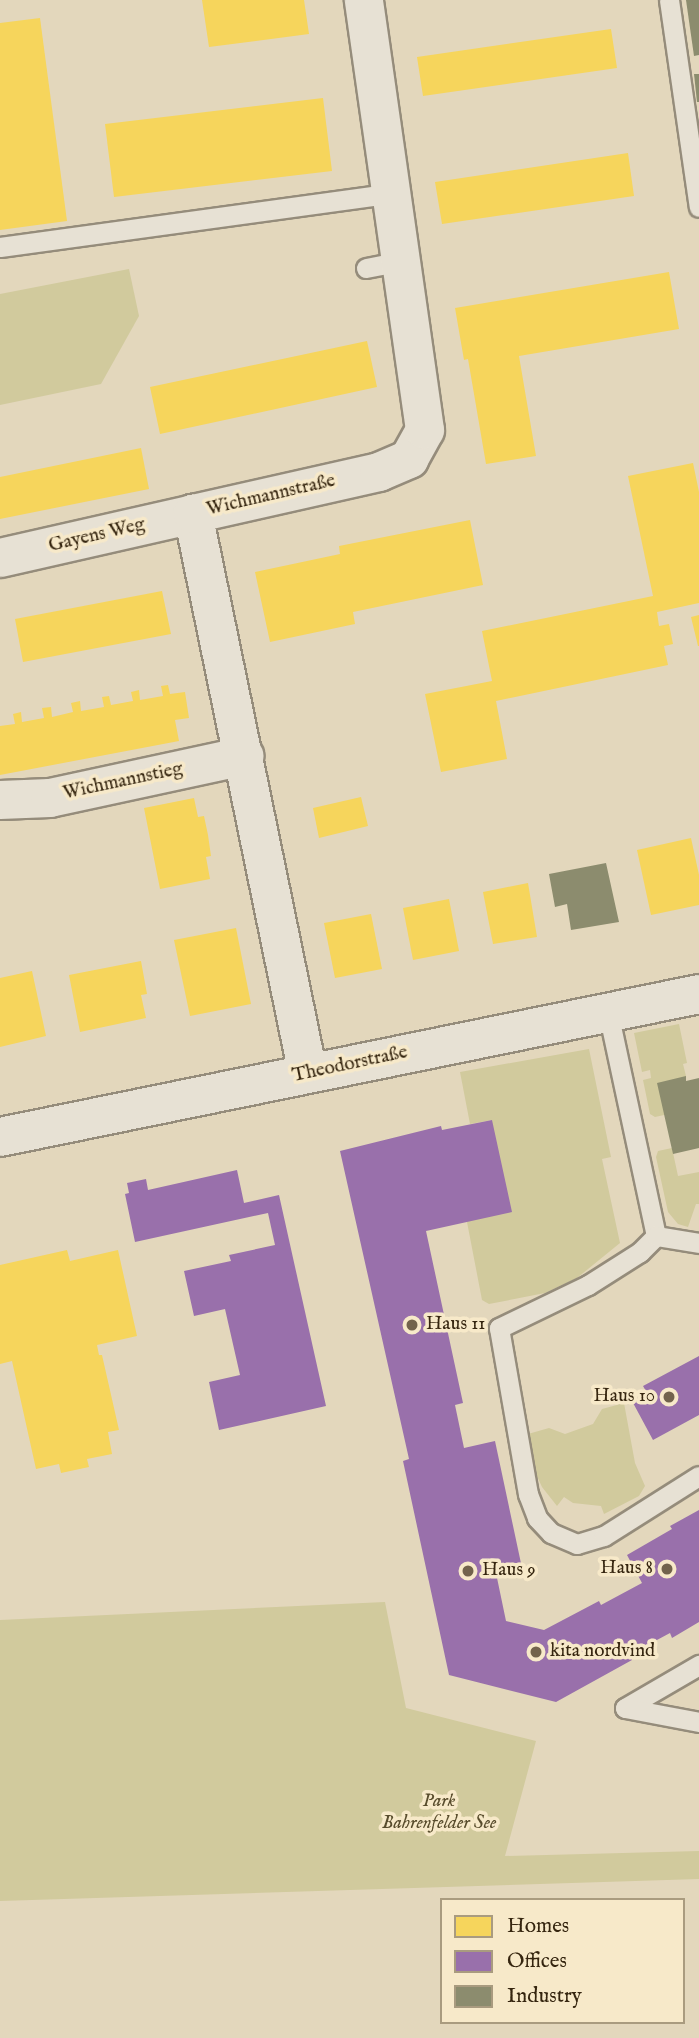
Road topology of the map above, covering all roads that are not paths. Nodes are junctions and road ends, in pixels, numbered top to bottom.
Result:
1 (364, 0) edge
2 (669, 0) edge
3 (392, 193) junction
4 (699, 207) edge
5 (0, 247) edge
6 (193, 514) junction
7 (0, 558) edge
8 (245, 756) junction
9 (0, 800) edge
10 (699, 994) edge
11 (608, 1012) junction
12 (308, 1074) junction
13 (0, 1137) edge
14 (656, 1236) junction
15 (699, 1243) edge
16 (699, 1476) edge
17 (699, 1665) edge
18 (699, 1722) edge

1 - 3 street, Wichmannstraße
2 - 4 lane
3 - 5 lane
3 - 6 street, Wichmannstraße
6 - 7 street, Gayens Weg
6 - 8 street, Wichmannstraße
8 - 9 street, Wichmannstieg
8 - 12 street, Wichmannstraße
10 - 11 street, Theodorstraße
11 - 12 street, Theodorstraße
11 - 14 lane
12 - 13 street, Theodorstraße
14 - 15 lane
14 - 16 lane
17 - 18 lane

